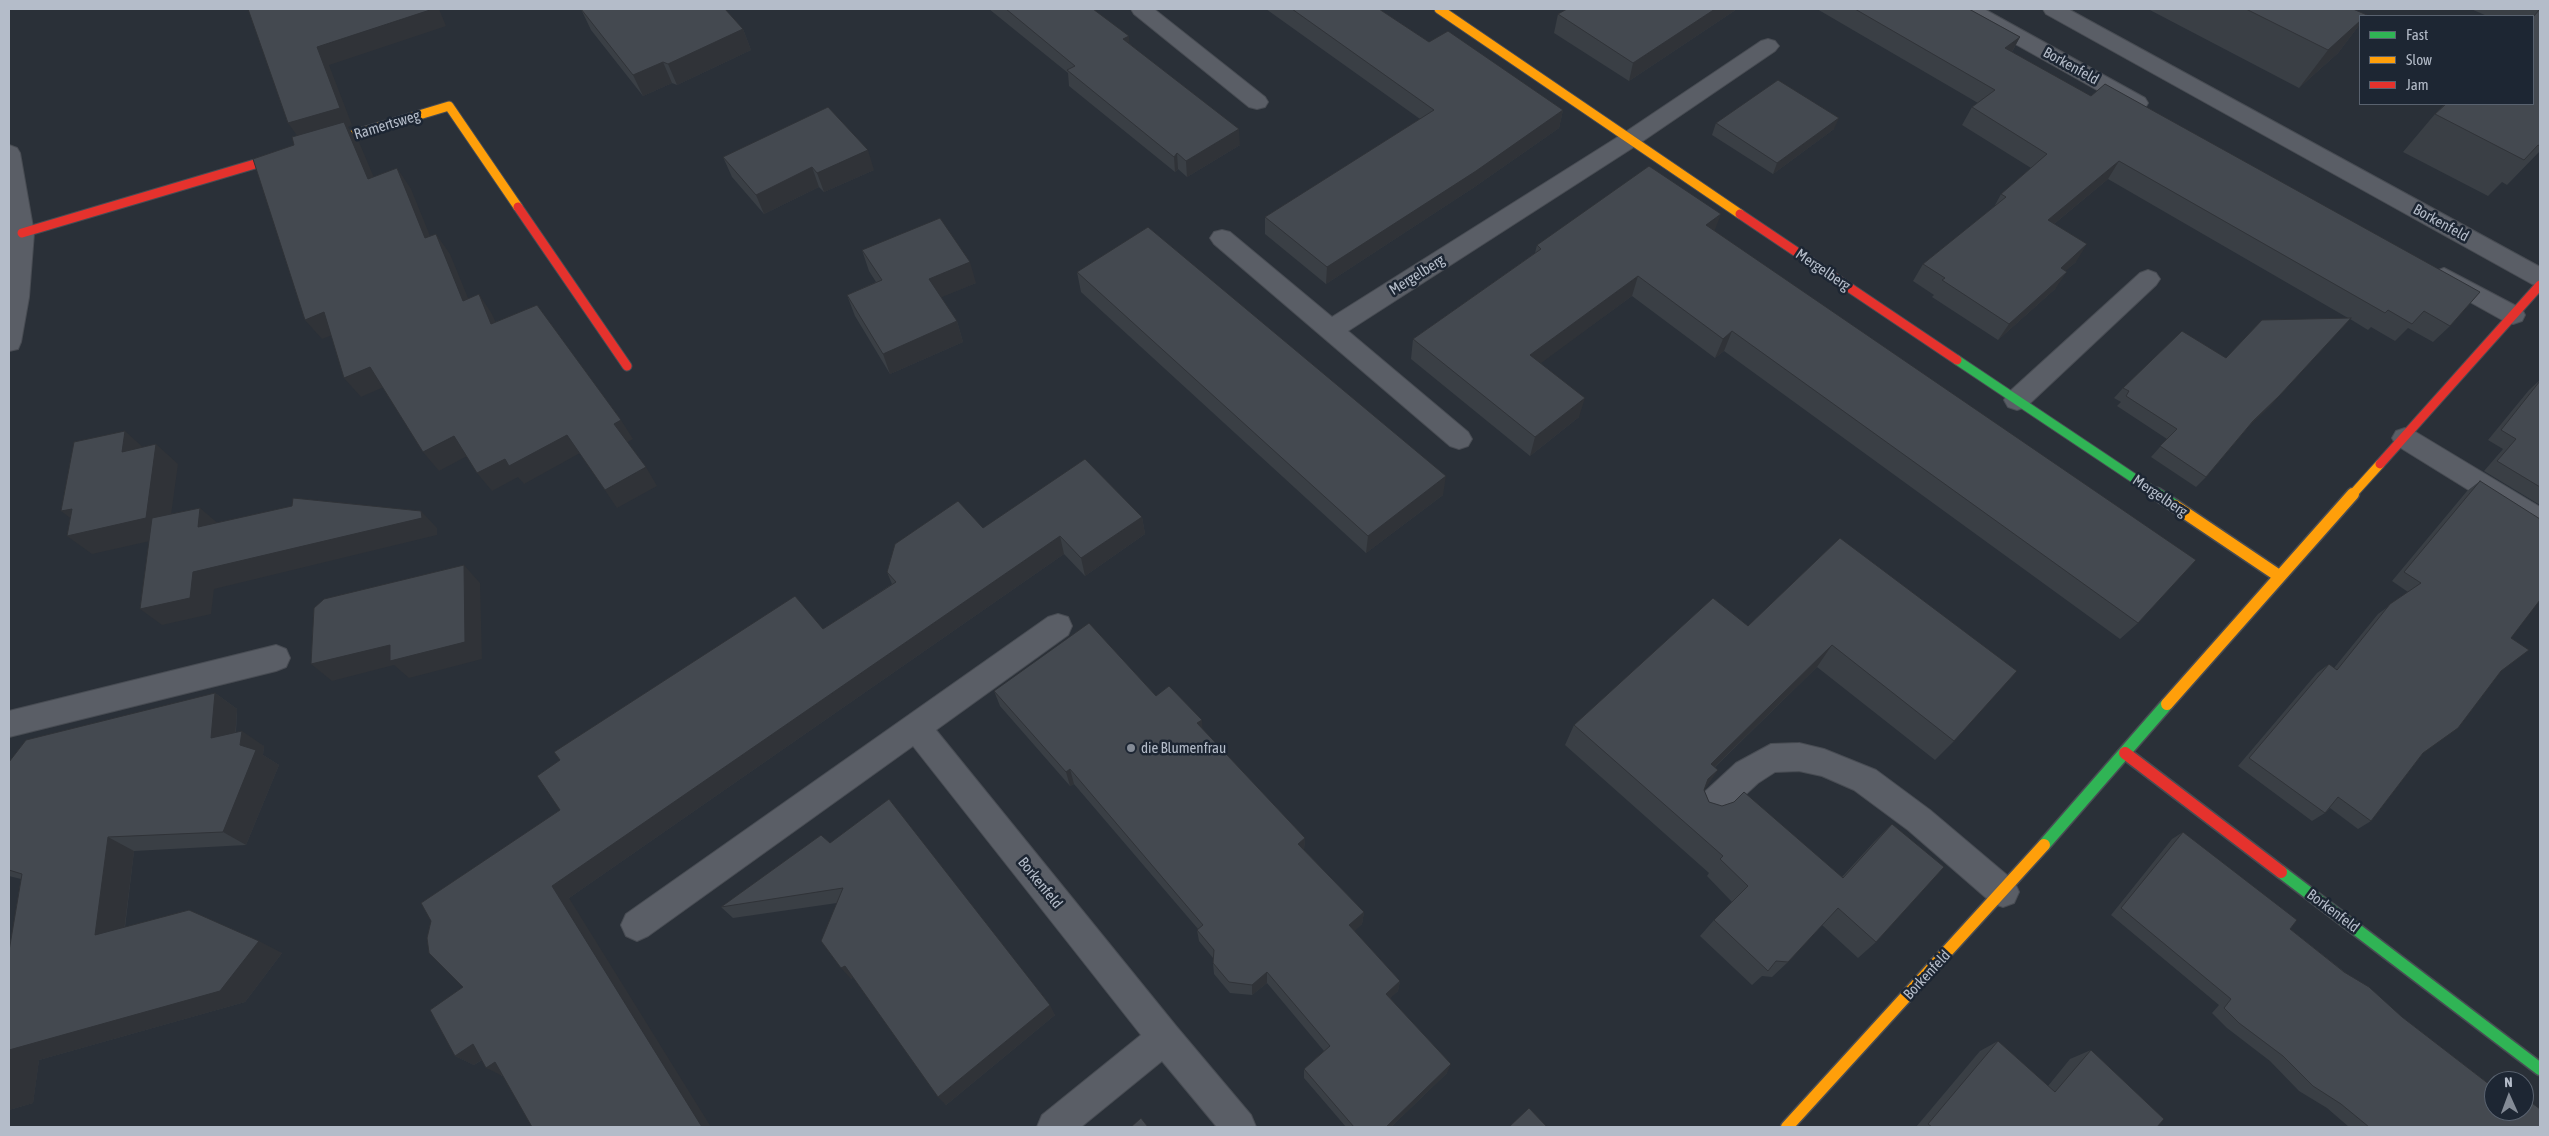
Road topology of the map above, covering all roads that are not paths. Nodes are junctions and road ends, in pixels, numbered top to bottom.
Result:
1 (1141, 9) edge
2 (1439, 9) edge
3 (1969, 9) edge
4 (2053, 9) edge
5 (1768, 46) dead end
6 (1257, 102) dead end
7 (2159, 116) edge
8 (1629, 140) junction
9 (9, 153) edge
10 (22, 233) junction
11 (1222, 238) dead end
12 (2426, 267) edge
13 (2540, 278) edge
14 (2148, 279) dead end
15 (2540, 285) edge
16 (2512, 315) junction
17 (1332, 329) junction
18 (9, 342) edge
19 (627, 366) dead end
20 (2016, 400) junction
21 (1459, 438) dead end
22 (2404, 438) junction
23 (2540, 520) edge
24 (2279, 576) junction
25 (1058, 626) dead end
26 (276, 658) dead end
27 (9, 724) edge
28 (916, 728) junction
29 (2125, 753) junction
30 (1708, 809) edge
31 (2003, 892) junction
32 (637, 925) dead end
33 (1164, 1038) junction
34 (2540, 1069) edge
35 (1054, 1127) edge
36 (1239, 1127) edge
37 (1787, 1127) edge

1 - 6 street
2 - 8 street, Mergelberg
3 - 7 street, Borkenfeld
4 - 13 street, Borkenfeld
5 - 8 street, Mergelberg
8 - 17 street, Mergelberg
8 - 20 street, Mergelberg
9 - 10 street
10 - 18 street
10 - 19 street, Ramertsweg
11 - 17 street
12 - 16 street
14 - 20 street
15 - 16 street, Borkenfeld
16 - 22 street, Borkenfeld
17 - 21 street
20 - 24 street, Mergelberg
22 - 23 street
22 - 24 street, Borkenfeld
24 - 29 street, Borkenfeld
25 - 28 street
26 - 27 street
28 - 32 street
28 - 33 street, Borkenfeld
29 - 31 street, Borkenfeld
29 - 34 street, Borkenfeld
30 - 31 street
31 - 37 street, Borkenfeld
33 - 35 street
33 - 36 street, Borkenfeld

